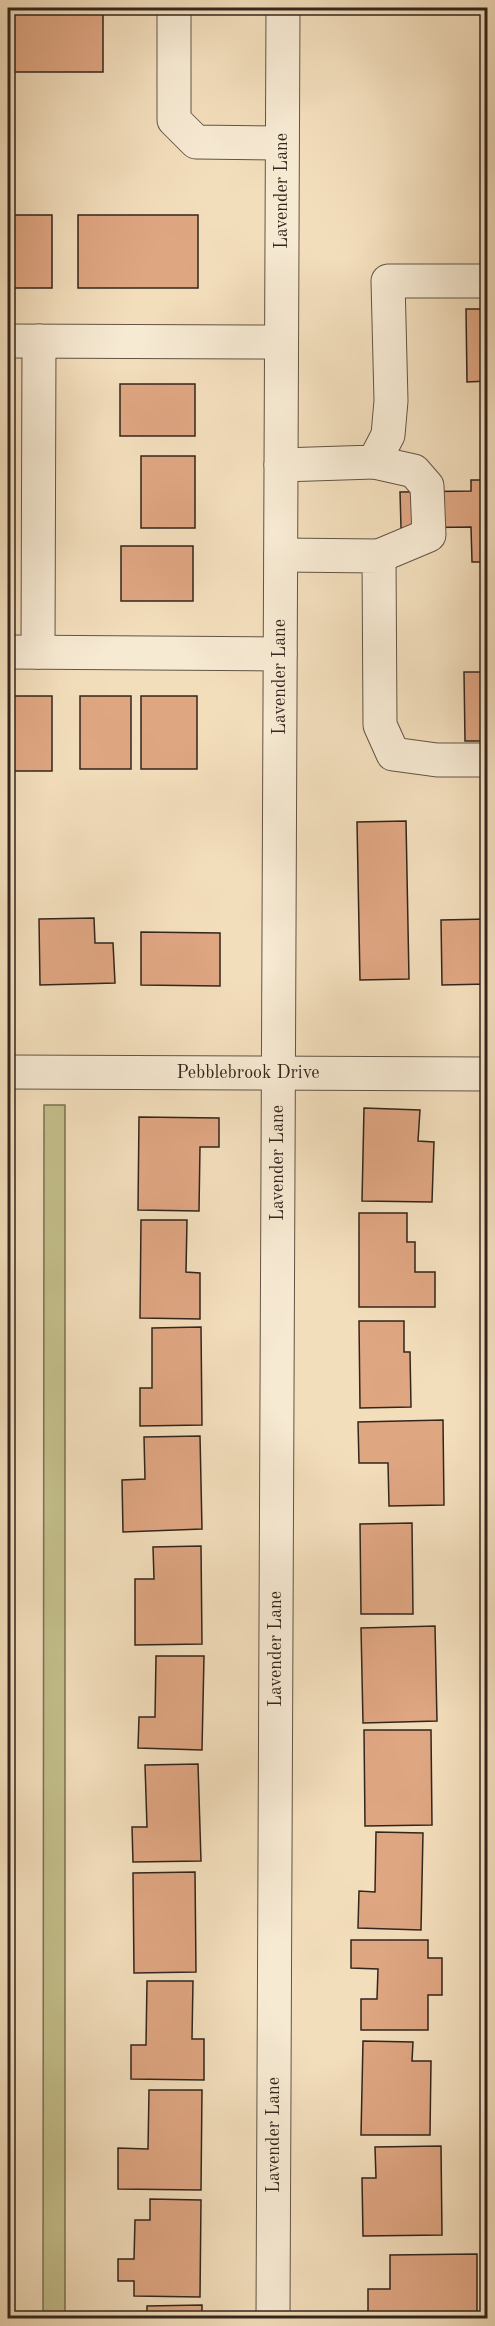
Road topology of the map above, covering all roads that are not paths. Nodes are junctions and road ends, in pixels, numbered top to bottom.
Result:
1 (174, 8) edge
2 (283, 8) edge
3 (282, 143) junction
4 (488, 281) edge
5 (23, 341) edge
6 (281, 342) junction
7 (374, 462) junction
8 (281, 465) junction
9 (281, 555) junction
10 (379, 556) junction
11 (23, 652) edge
12 (280, 654) junction
13 (488, 760) edge
14 (8, 1072) edge
15 (279, 1073) junction
16 (488, 1074) edge
17 (273, 2319) edge

1 - 3 street
2 - 3 street, Lavender Lane
3 - 6 street, Lavender Lane
4 - 7 street
5 - 6 street
5 - 11 street
6 - 8 street, Lavender Lane
7 - 8 street
7 - 10 street
8 - 9 street, Lavender Lane
9 - 10 street
9 - 12 street, Lavender Lane
10 - 13 street
11 - 12 street
12 - 15 street, Lavender Lane
14 - 15 street, Pebblebrook Drive
15 - 16 street, Pebblebrook Drive
15 - 17 street, Lavender Lane

